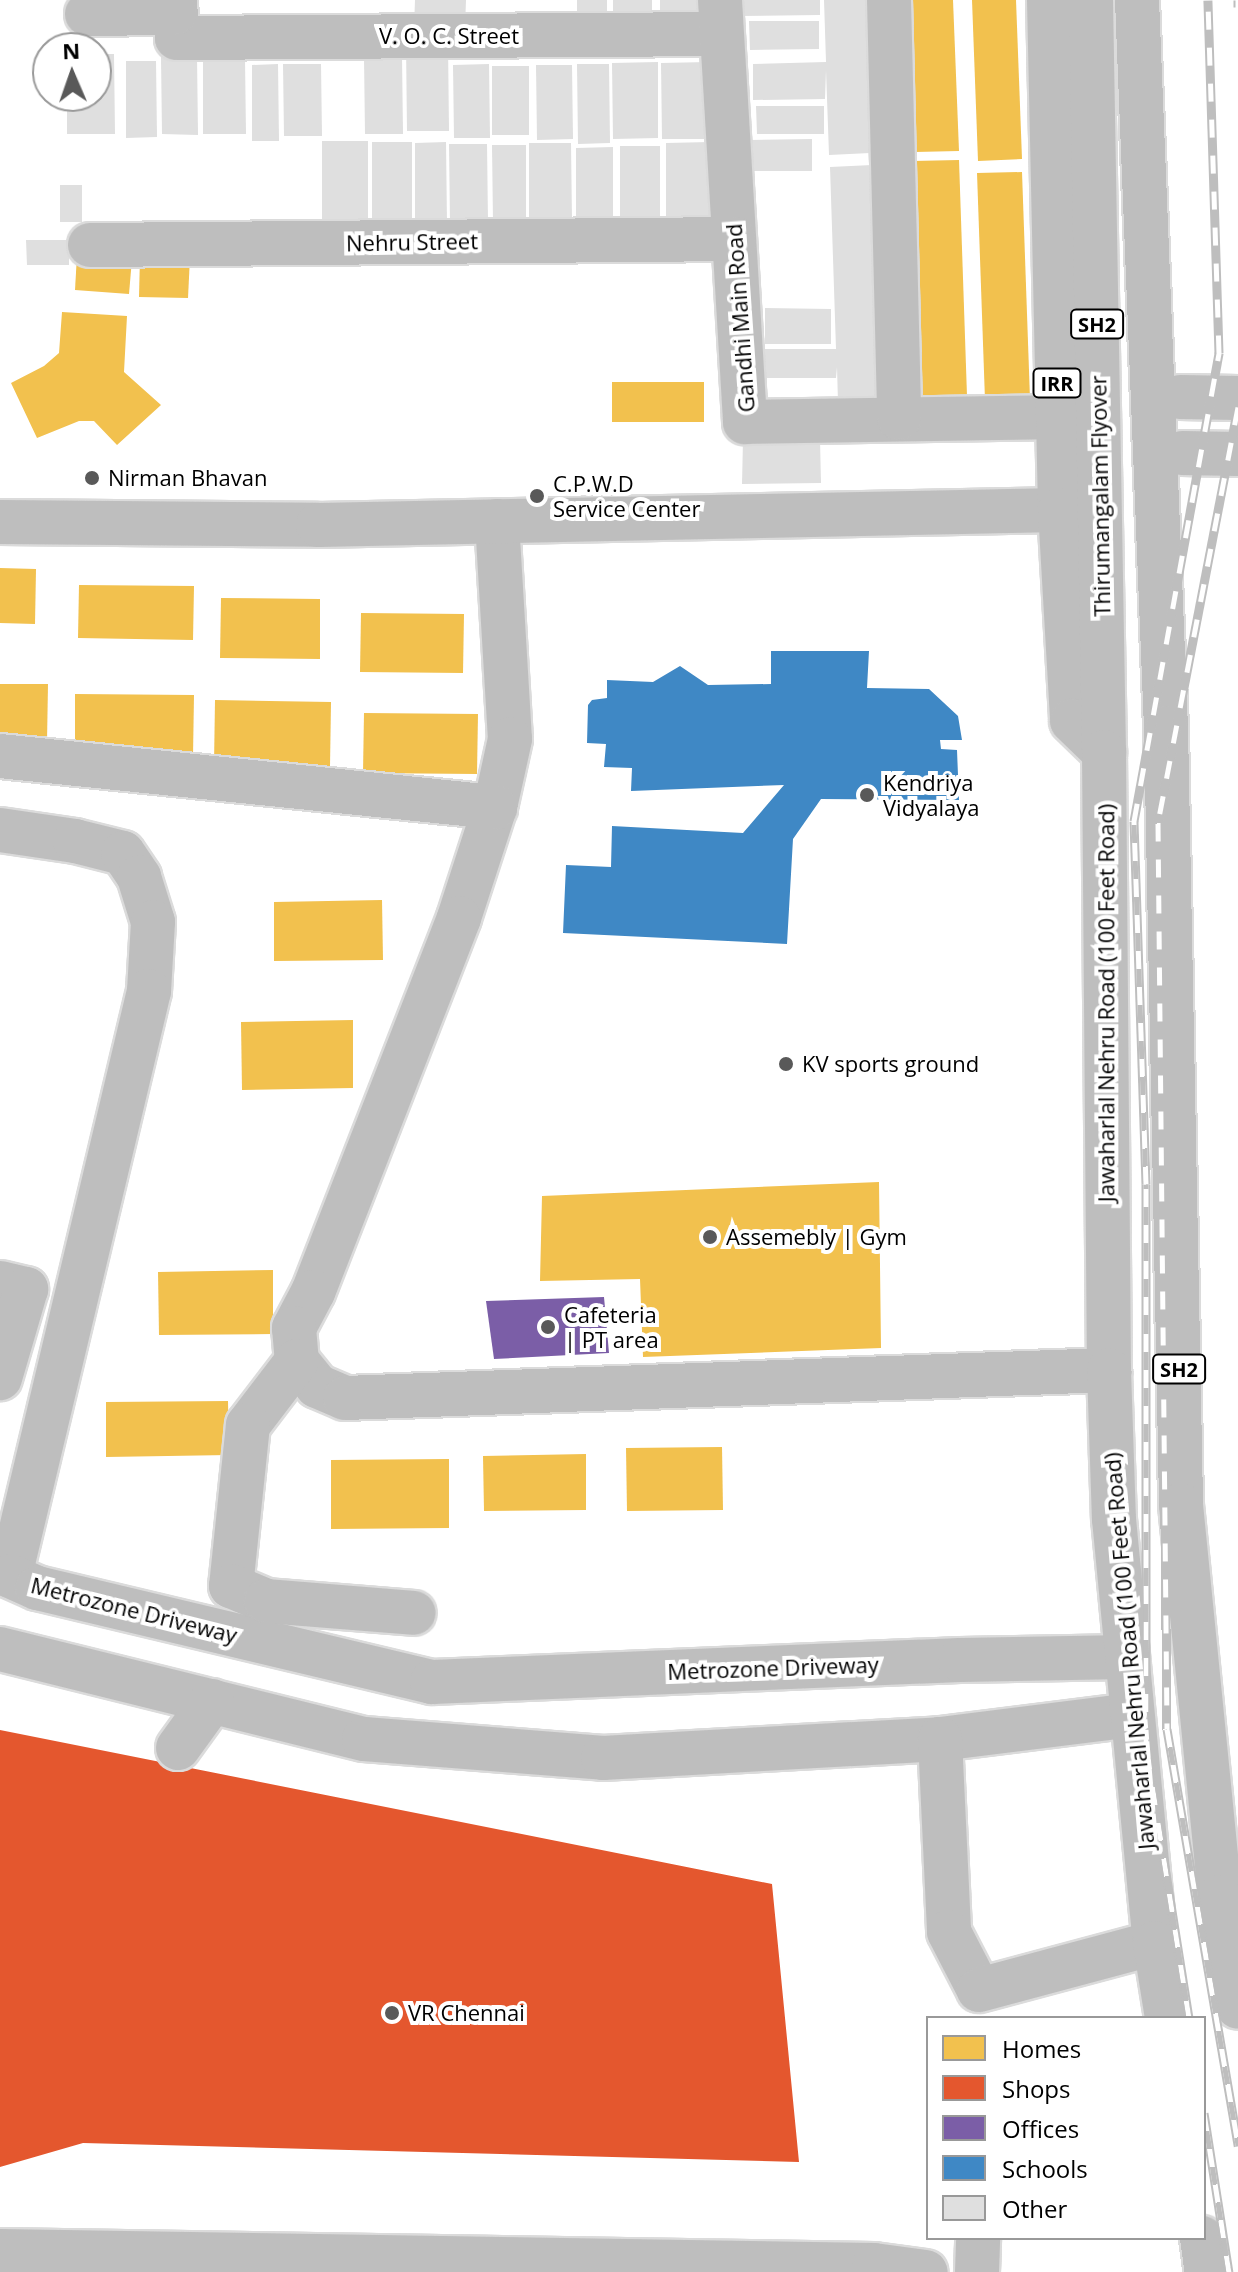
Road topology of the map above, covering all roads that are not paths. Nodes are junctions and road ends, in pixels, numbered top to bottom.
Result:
1 (889, 0) edge
2 (1049, 0) edge
3 (1091, 0) edge
4 (1137, 0) edge
5 (87, 14) dead end
6 (175, 17) edge
7 (720, 17) edge
8 (734, 239) junction
9 (90, 245) dead end
10 (1238, 398) edge
11 (1058, 417) junction
12 (899, 418) junction
13 (1182, 453) junction
14 (1238, 454) edge
15 (1060, 510) junction
16 (497, 521) junction
17 (0, 522) edge
18 (1166, 728) junction
19 (1104, 752) junction
20 (0, 756) edge
21 (495, 807) junction
22 (0, 830) edge
23 (0, 1283) edge
24 (297, 1361) junction
25 (1109, 1370) junction
26 (0, 1378) edge
27 (414, 1613) dead end
28 (0, 1649) edge
29 (1126, 1657) junction
30 (212, 1701) junction
31 (1132, 1715) junction
32 (940, 1739) junction
33 (178, 1748) dead end
34 (1155, 1943) junction
35 (979, 2004) edge
36 (1238, 2007) edge
37 (1167, 2016) edge
38 (978, 2240) edge
39 (1202, 2240) edge
40 (0, 2251) edge
41 (926, 2272) edge
42 (977, 2272) edge
43 (1207, 2272) edge

1 - 12 street
2 - 11 street, IRR
3 - 19 street, Thirumangalam Flyover / SH2
4 - 18 street, SH2
5 - 6 street, V. O. C. Street
6 - 7 street, V. O. C. Street
7 - 8 street, Gandhi Main Road
8 - 9 street, Nehru Street
8 - 12 street, Gandhi Main Road
10 - 13 street
11 - 12 street, Gandhi Main Road
11 - 15 street, IRR
13 - 14 street
13 - 18 street
15 - 16 street
15 - 19 street, IRR
16 - 17 street
16 - 21 street
18 - 36 street, SH2
19 - 25 street, Jawaharlal Nehru Road (100 Feet Road) / SH2
20 - 21 street
21 - 24 street
22 - 29 street, Metrozone Driveway
23 - 26 street
24 - 25 street
24 - 27 street
25 - 29 street, Jawaharlal Nehru Road (100 Feet Road) / SH2
28 - 30 street
29 - 31 street, Jawaharlal Nehru Road (100 Feet Road) / SH2
30 - 32 street
30 - 33 street
31 - 32 street
31 - 34 street, Jawaharlal Nehru Road (100 Feet Road) / SH2
32 - 35 street
34 - 35 street
34 - 37 street, Jawaharlal Nehru Road (100 Feet Road) / SH2
38 - 42 street
39 - 43 street
40 - 41 street

